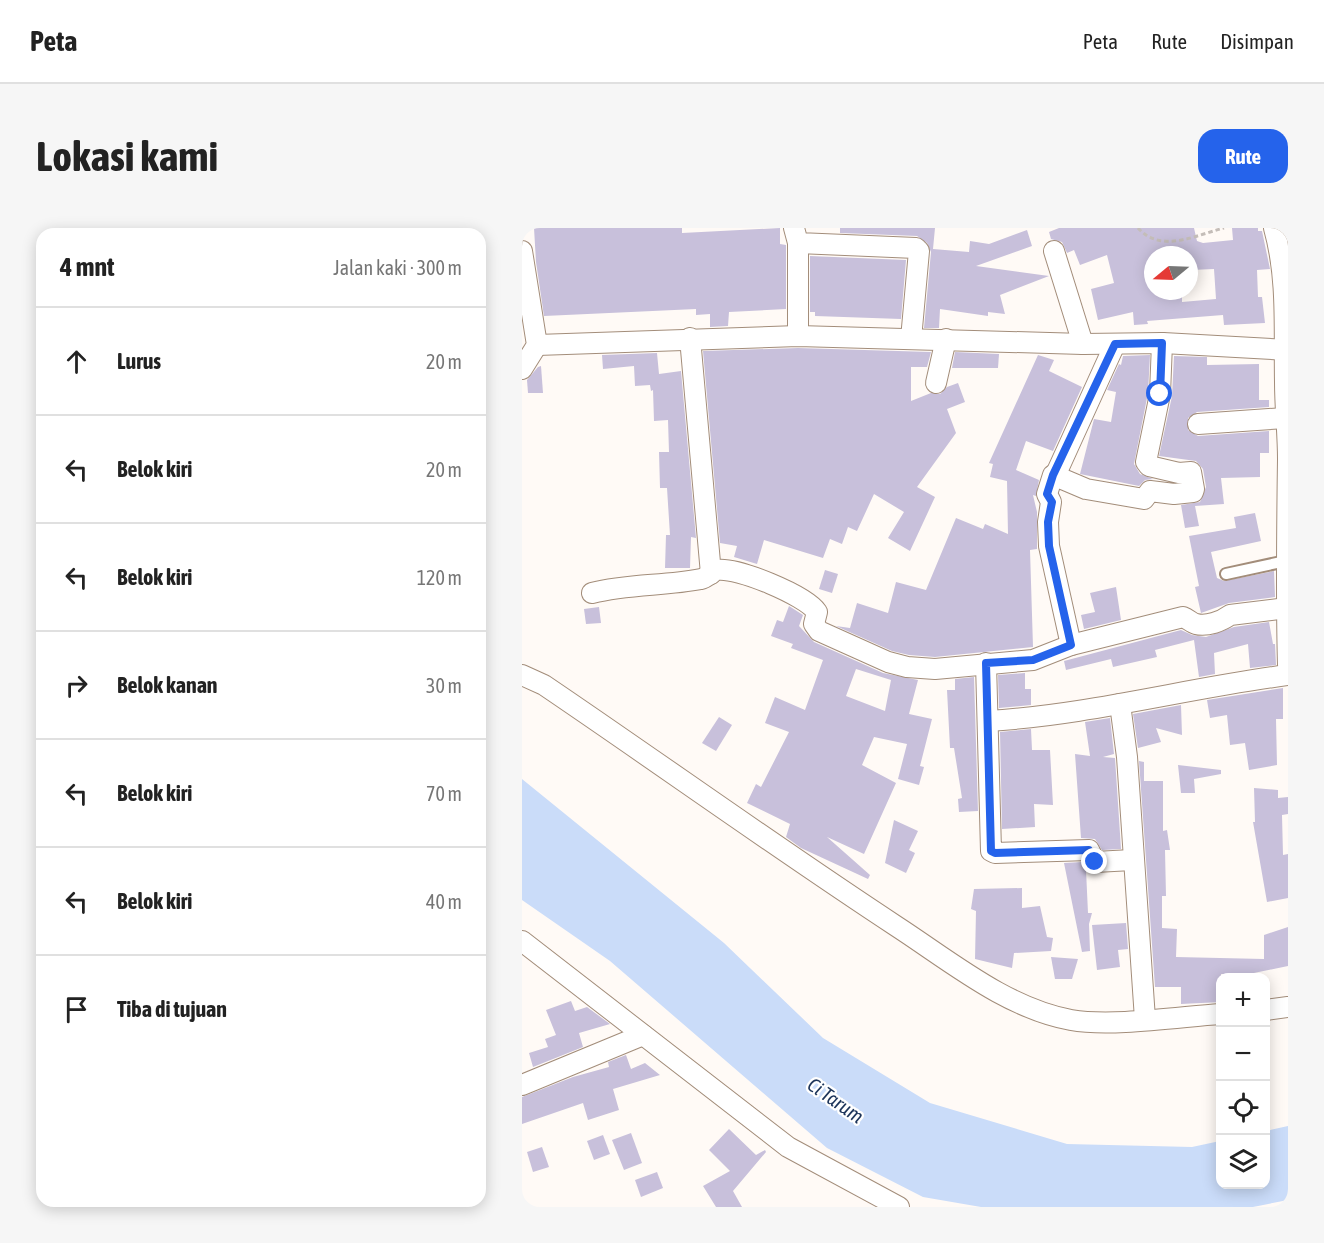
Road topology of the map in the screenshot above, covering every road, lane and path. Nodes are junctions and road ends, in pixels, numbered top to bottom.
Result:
1 (1138, 228) edge
2 (1224, 228) edge
3 (1274, 228) edge
4 (796, 236) edge
5 (1053, 250) dead end
6 (522, 251) edge
7 (1287, 317) edge
8 (798, 336) junction
9 (690, 338) junction
10 (911, 339) junction
11 (946, 339) junction
12 (1162, 343) junction
13 (1083, 344) junction
14 (1115, 344) junction
15 (537, 345) junction
16 (1286, 350) edge
17 (522, 369) edge
18 (936, 383) dead end
19 (1285, 418) junction
20 (1198, 424) dead end
21 (1055, 476) junction
22 (1286, 561) junction
23 (1226, 573) dead end
24 (711, 574) junction
25 (592, 593) dead end
26 (1287, 618) edge
27 (1071, 645) junction
28 (986, 663) junction
29 (1288, 664) edge
30 (522, 675) edge
31 (1288, 675) edge
32 (1120, 704) junction
33 (988, 721) junction
34 (1132, 860) junction
35 (522, 941) edge
36 (1275, 1009) edge
37 (1216, 1014) edge
38 (1145, 1019) junction
39 (1288, 1022) edge
40 (643, 1035) junction
41 (522, 1084) edge
42 (899, 1207) edge

1 - 2 path
3 - 7 street
4 - 8 street
4 - 10 street
5 - 13 street
6 - 15 street
7 - 16 street
8 - 9 street
8 - 10 street
9 - 15 street
9 - 24 street
10 - 11 street
11 - 13 street
11 - 18 street
12 - 14 street
12 - 16 street
12 - 21 street
13 - 14 street
14 - 21 street
15 - 17 street
16 - 19 street
19 - 20 street
19 - 22 street
21 - 27 street
22 - 23 lane
22 - 26 street
24 - 25 street
24 - 28 street
26 - 27 street
26 - 29 street
27 - 28 street
28 - 33 street
30 - 38 street
31 - 32 street
32 - 33 street
32 - 34 street
33 - 34 street
34 - 38 street
35 - 40 street
36 - 39 street
37 - 38 street
40 - 41 street
40 - 42 street

